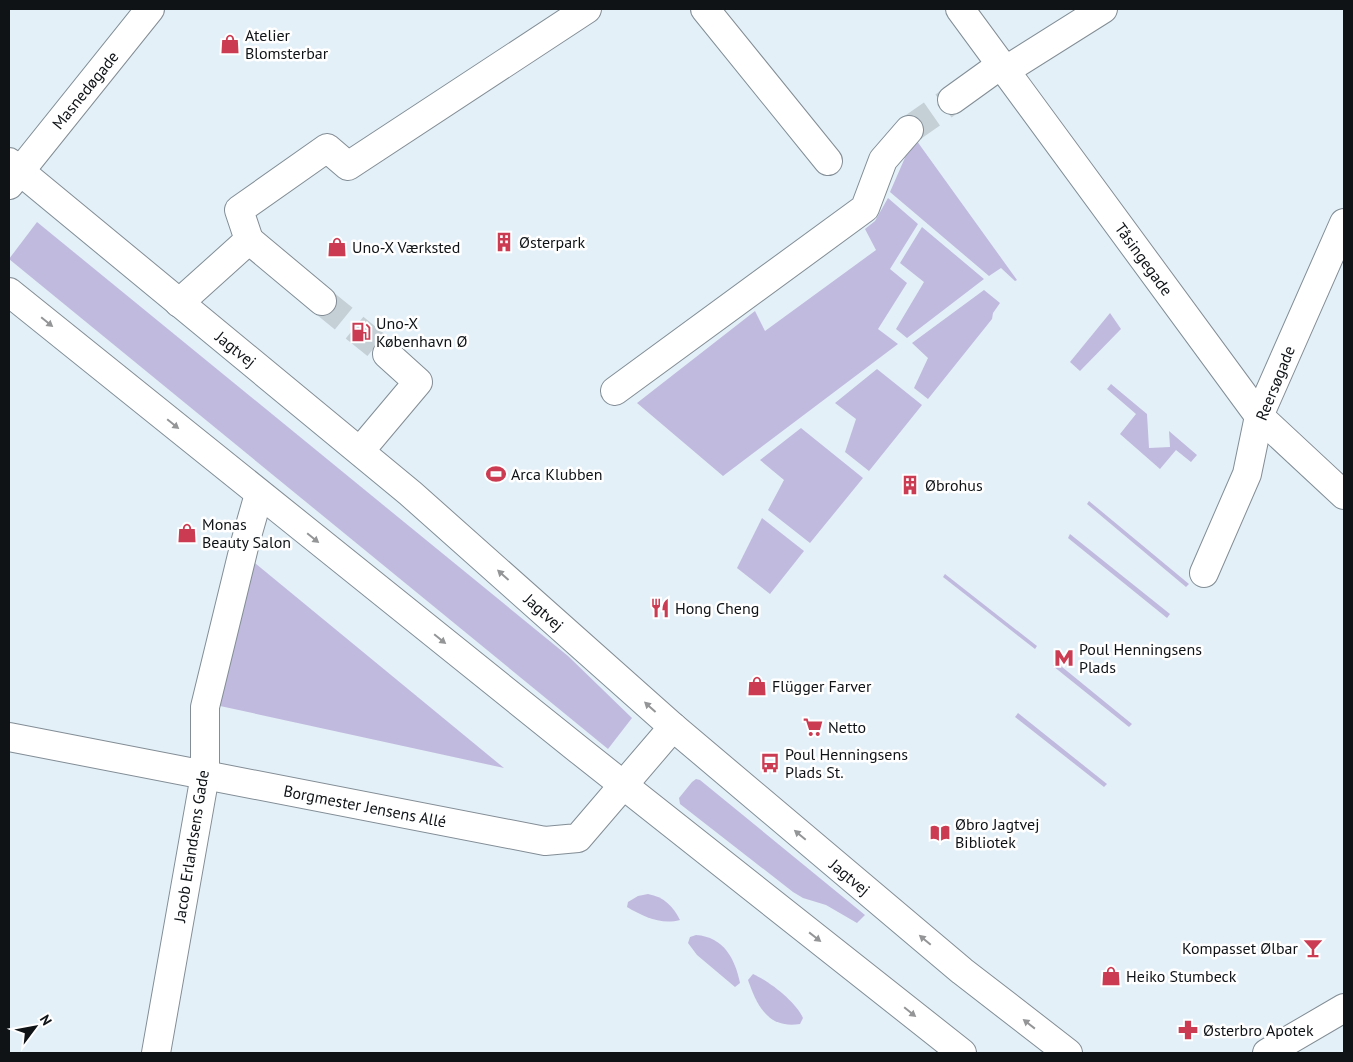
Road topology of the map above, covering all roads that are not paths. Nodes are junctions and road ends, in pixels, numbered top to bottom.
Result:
1 (150, 9) edge
2 (587, 9) edge
3 (704, 9) edge
4 (960, 9) edge
5 (1103, 9) edge
6 (1004, 67) junction
7 (952, 100) tunnel mouth
8 (909, 130) tunnel mouth
9 (828, 161) dead end
10 (12, 173) edge
11 (1344, 223) edge
12 (248, 240) junction
13 (9, 292) edge
14 (322, 301) tunnel mouth
15 (179, 303) junction
16 (387, 354) tunnel mouth
17 (615, 391) dead end
18 (1259, 416) junction
19 (360, 452) junction
20 (259, 494) junction
21 (1344, 495) edge
22 (1204, 573) dead end
23 (673, 727) junction
24 (9, 737) edge
25 (205, 775) junction
26 (625, 786) junction
27 (1344, 1008) edge
28 (156, 1053) edge
29 (962, 1053) edge
30 (1068, 1053) edge
31 (1267, 1053) edge

1 - 10 street, Masnedøgade
2 - 12 street
3 - 9 street
4 - 6 street, Tåsingegade
5 - 6 street
6 - 7 street
6 - 18 street, Tåsingegade
8 - 17 street
10 - 15 street, Jagtvej
11 - 18 street, Reersøgade
12 - 14 street
12 - 15 street
13 -> 20 street
15 - 19 street, Jagtvej
16 - 19 street
18 - 21 street, Tåsingegade
18 - 22 street, Reersøgade
23 -> 19 street, Jagtvej
20 - 25 street, Jacob Erlandsens Gade
20 -> 26 street
23 - 26 street, Borgmester Jensens Allé
30 -> 23 street, Jagtvej
24 - 25 street, Borgmester Jensens Allé
25 - 26 street, Borgmester Jensens Allé
25 - 28 street, Jacob Erlandsens Gade
26 -> 29 street
27 - 31 street

